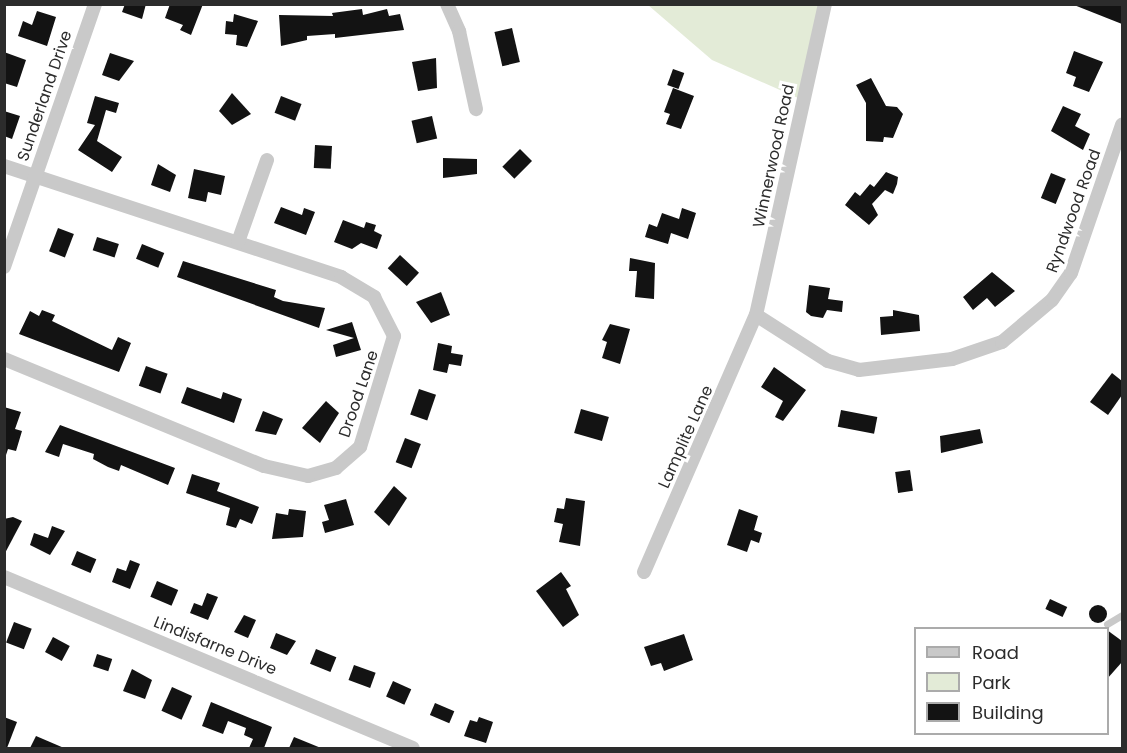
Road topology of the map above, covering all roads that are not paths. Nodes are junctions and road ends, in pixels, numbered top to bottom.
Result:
1 (95, 4) edge
2 (447, 4) edge
3 (825, 4) edge
4 (476, 109) dead end
5 (1122, 125) edge
6 (267, 160) dead end
7 (4, 166) edge
8 (34, 176) junction
9 (238, 242) junction
10 (4, 267) edge
11 (756, 315) junction
12 (4, 359) edge
13 (644, 572) dead end
14 (4, 577) edge
15 (1122, 615) edge
16 (1107, 624) dead end
17 (413, 748) edge

1 - 8 street, Sunderland Drive
2 - 4 street
3 - 11 street, Winnerwood Road
5 - 11 street, Ryndwood Road
6 - 9 street
7 - 8 street, Drood Lane
8 - 9 street, Drood Lane
8 - 10 street, Sunderland Drive
9 - 12 street, Drood Lane
11 - 13 street, Lamplite Lane
14 - 17 street, Lindisfarne Drive
15 - 16 lane

